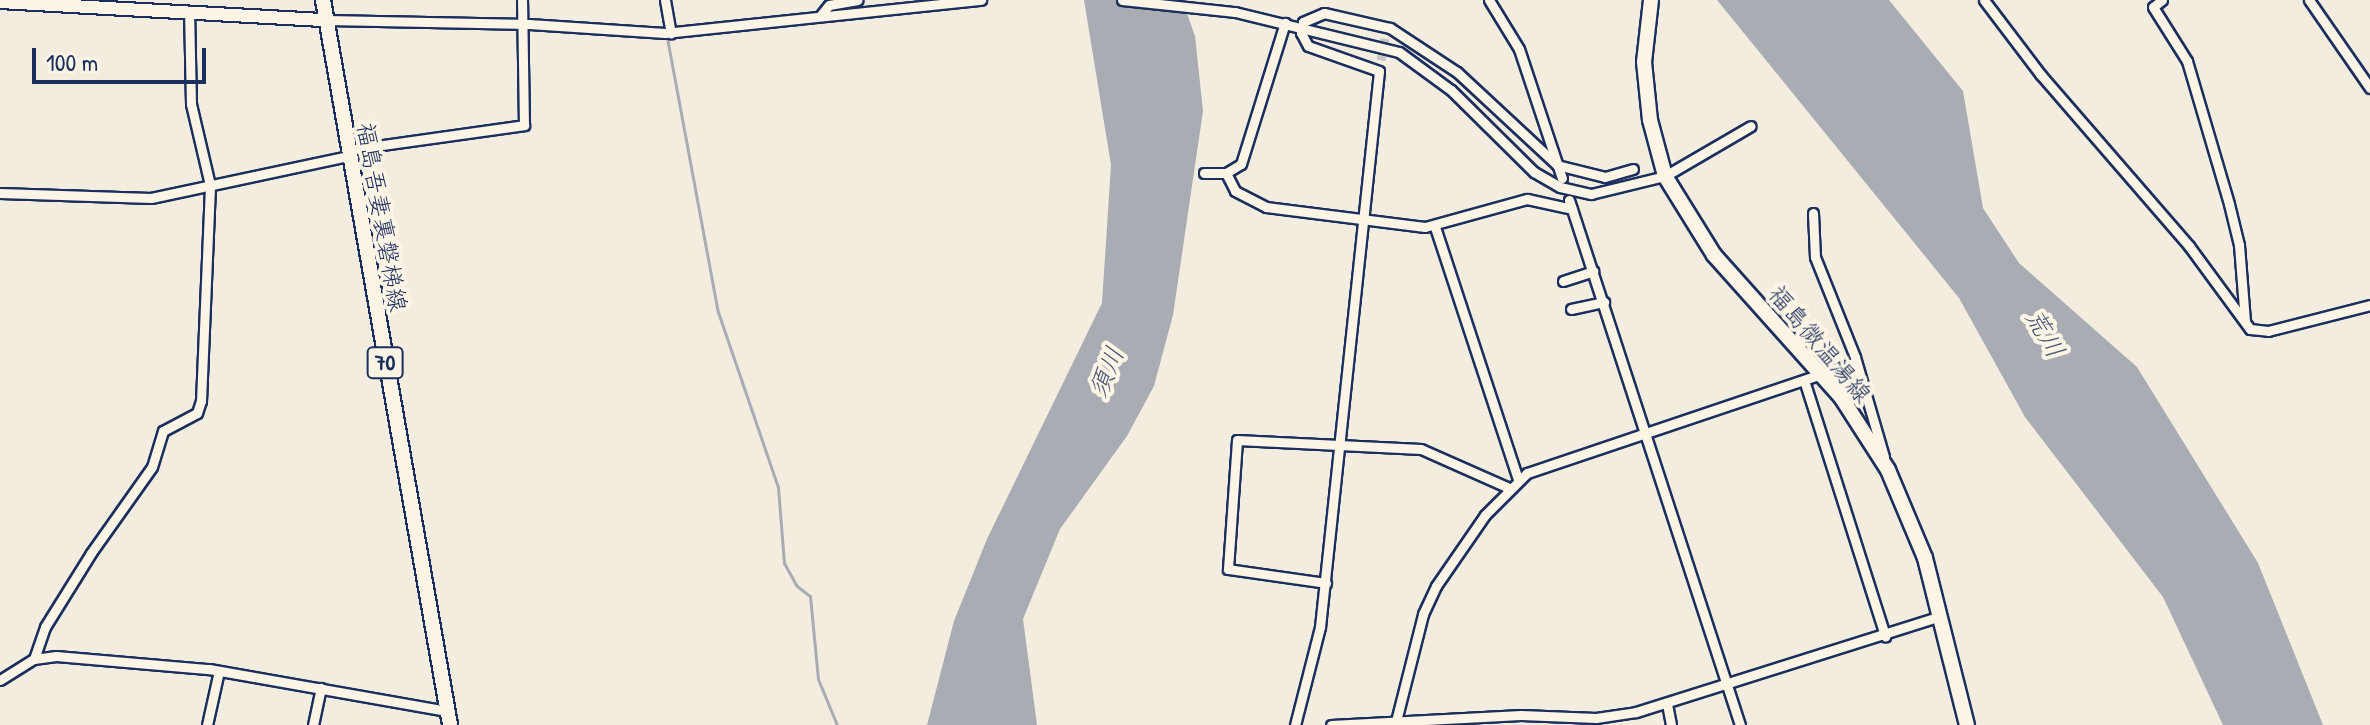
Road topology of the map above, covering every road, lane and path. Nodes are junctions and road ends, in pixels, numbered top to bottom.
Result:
1 (323, 0) edge
2 (522, 0) edge
3 (665, 0) edge
4 (858, 0) edge
5 (981, 0) edge
6 (1122, 0) edge
7 (1489, 0) edge
8 (1651, 0) edge
9 (1984, 0) edge
10 (2162, 0) edge
11 (2309, 0) edge
12 (0, 2) edge
13 (67, 3) edge
14 (189, 12) junction
15 (820, 16) junction
16 (327, 20) junction
17 (1285, 23) junction
18 (524, 24) junction
19 (1301, 27) junction
20 (671, 33) junction
21 (2370, 88) edge
22 (1751, 126) dead end
23 (347, 153) junction
24 (1557, 165) junction
25 (1633, 169) dead end
26 (1204, 173) dead end
27 (1226, 173) junction
28 (1665, 176) junction
29 (1562, 178) dead end
30 (210, 185) junction
31 (0, 193) edge
32 (1813, 213) dead end
33 (1366, 218) junction
34 (1435, 227) junction
35 (1593, 271) junction
36 (1563, 281) dead end
37 (1604, 302) junction
38 (2370, 305) edge
39 (1571, 309) dead end
40 (2245, 321) junction
41 (1856, 362) junction
42 (1820, 374) junction
43 (1804, 380) junction
44 (1643, 433) junction
45 (1342, 445) junction
46 (1888, 470) junction
47 (1518, 480) junction
48 (1509, 488) junction
49 (1326, 583) junction
50 (1941, 616) junction
51 (1885, 636) junction
52 (34, 659) junction
53 (219, 671) junction
54 (0, 680) edge
55 (1728, 687) junction
56 (321, 688) junction
57 (1667, 704) junction
58 (449, 718) edge
59 (1395, 722) edge
60 (207, 725) edge
61 (313, 725) edge
62 (1295, 725) edge
63 (1331, 725) edge
64 (1671, 725) edge
65 (1740, 725) edge
66 (1967, 725) edge

1 - 16 main road, 福島吾妻裏磐梯線 / 70
2 - 18 street
3 - 20 street
4 - 15 street
5 - 15 street
6 - 17 street
7 - 24 street
8 - 28 main road, 福島微温湯線
9 - 40 street
10 - 40 street
11 - 21 street
12 - 13 street
13 - 14 street
14 - 16 street
14 - 30 street
15 - 20 street
16 - 18 street
16 - 23 main road, 福島吾妻裏磐梯線 / 70
17 - 19 street
17 - 27 street
18 - 20 street
18 - 23 street
19 - 24 street
19 - 28 street
19 - 33 street
22 - 28 street
23 - 30 street
23 - 58 main road, 福島吾妻裏磐梯線 / 70
24 - 25 street
24 - 29 street
26 - 27 street
27 - 33 street
28 - 42 main road, 福島微温湯線
30 - 31 street
30 - 52 street
32 - 41 street
33 - 34 street
33 - 45 street
34 - 35 street
34 - 47 street
35 - 36 street
35 - 37 street
37 - 39 street
37 - 44 street
38 - 40 street
41 - 42 street
41 - 46 street
42 - 43 street
42 - 46 main road, 福島微温湯線
43 - 44 street
43 - 51 street
44 - 47 street
44 - 55 street
45 - 48 street
45 - 49 street
45 - 49 street
46 - 50 main road, 福島微温湯線
47 - 48 street
48 - 59 street
49 - 62 street
50 - 51 street
50 - 66 main road, 福島微温湯線
51 - 55 street
52 - 53 street
52 - 54 street
53 - 56 street
53 - 60 street
55 - 57 street
55 - 65 street
56 - 58 street
56 - 61 street
57 - 59 street
57 - 64 street
59 - 63 street

